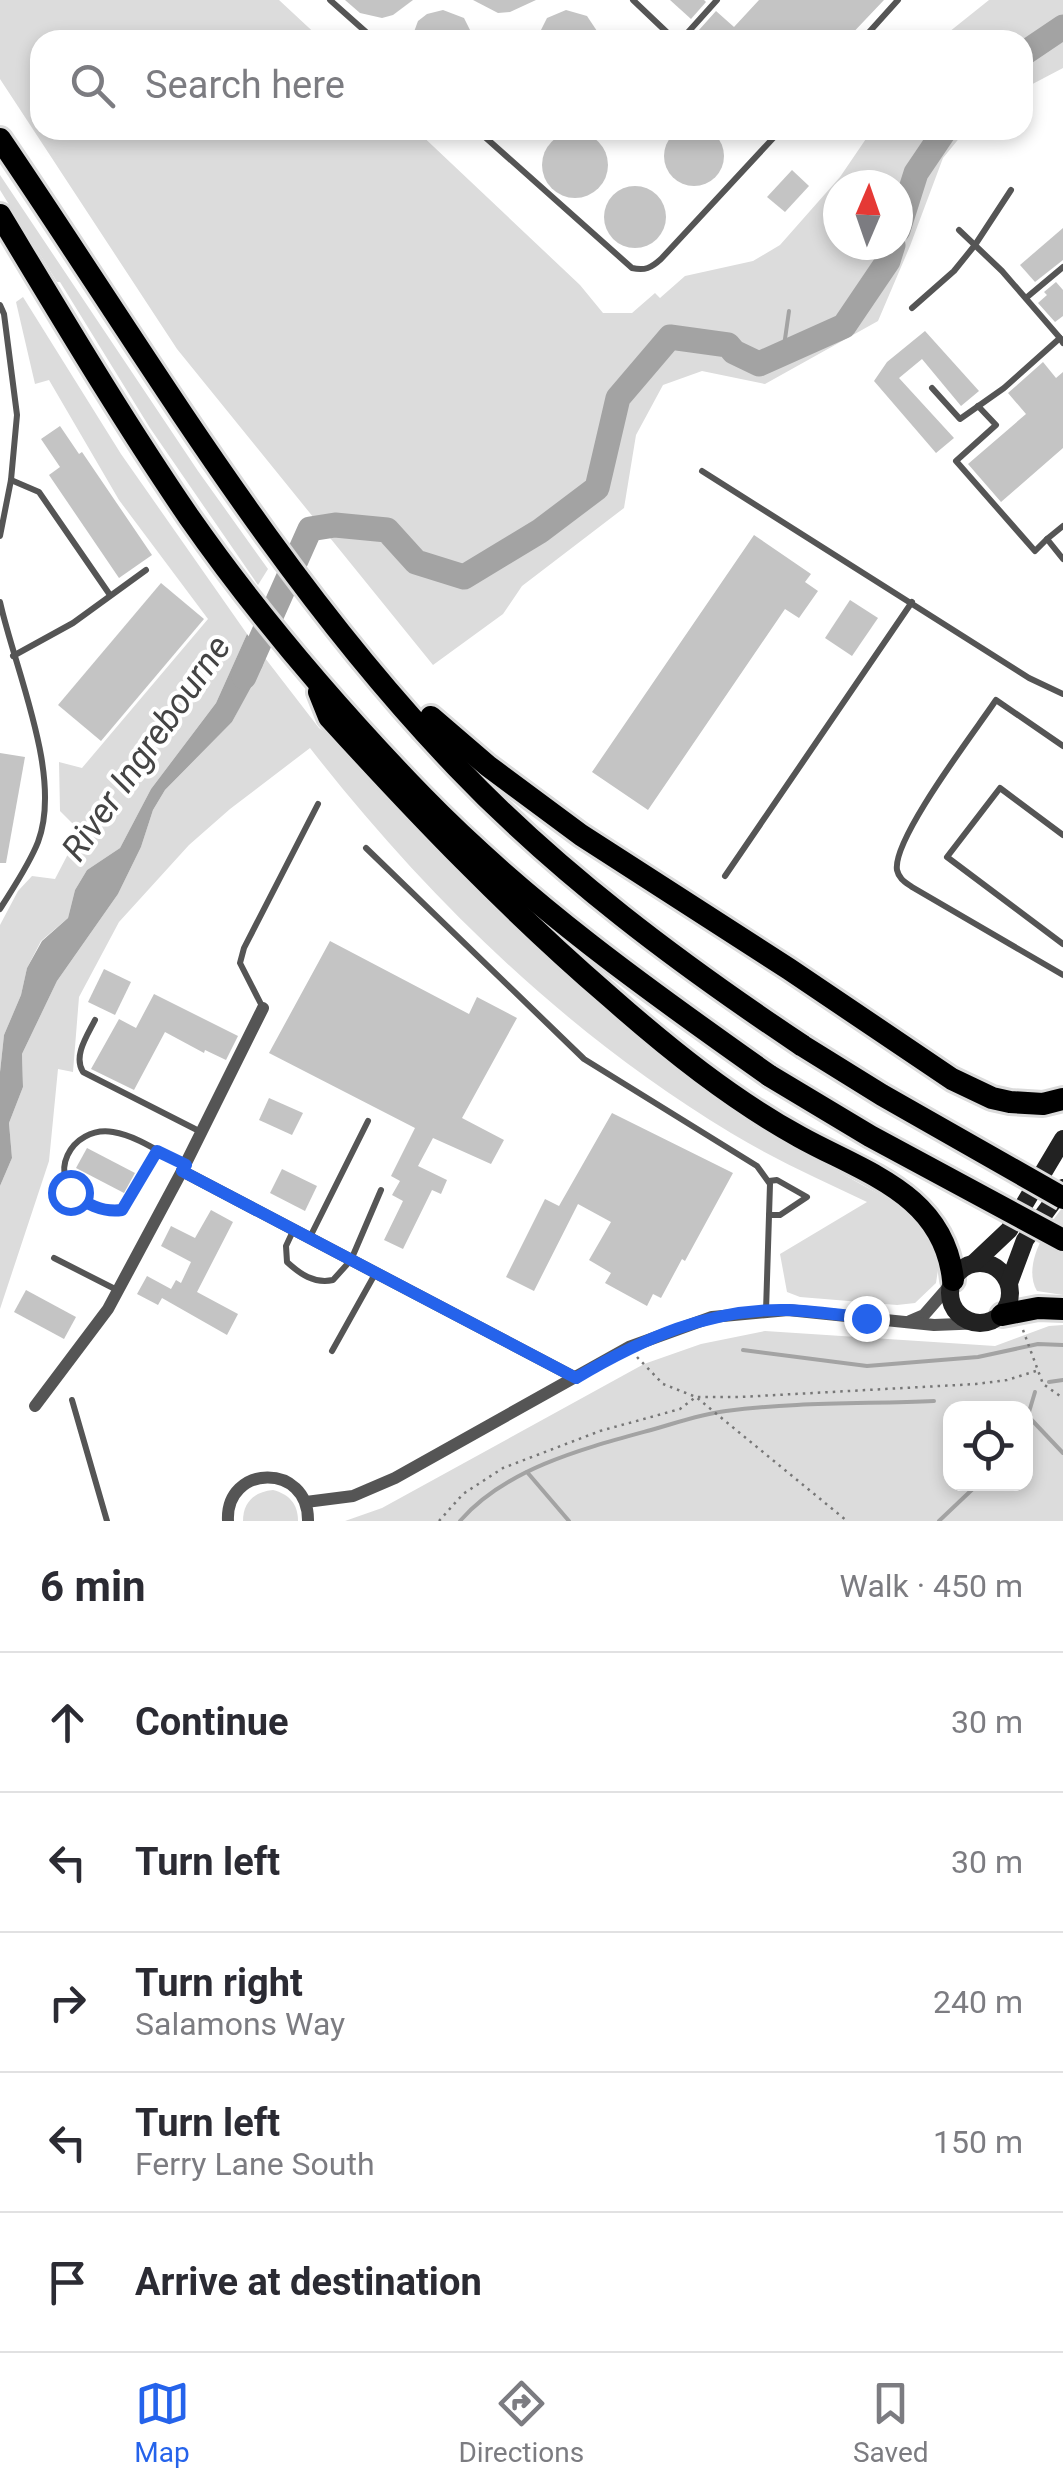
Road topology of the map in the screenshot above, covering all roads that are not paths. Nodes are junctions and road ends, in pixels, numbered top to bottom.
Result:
1 (330, 0) edge
2 (632, 0) edge
3 (717, 0) edge
4 (898, 0) edge
5 (364, 30) edge
6 (666, 30) edge
7 (688, 30) edge
8 (871, 30) edge
9 (0, 139) edge
10 (487, 140) edge
11 (769, 140) edge
12 (1011, 190) dead end
13 (0, 215) edge
14 (960, 230) dead end
15 (975, 245) junction
16 (1063, 267) edge
17 (1026, 298) junction
18 (0, 304) edge
19 (912, 308) dead end
20 (1062, 339) edge
21 (932, 388) dead end
22 (978, 406) junction
23 (702, 471) dead end
24 (11, 480) junction
25 (1063, 526) edge
26 (0, 536) edge
27 (1047, 539) junction
28 (1063, 559) edge
29 (146, 570) dead end
30 (110, 595) junction
31 (0, 602) edge
32 (912, 602) junction
33 (357, 652) junction
34 (13, 656) junction
35 (307, 670) junction
36 (1063, 694) edge
37 (1063, 746) edge
38 (318, 804) dead end
39 (1063, 835) edge
40 (366, 848) dead end
41 (725, 876) dead end
42 (0, 910) edge
43 (1063, 944) edge
44 (1063, 974) edge
45 (263, 1008) joint
46 (94, 1020) dead end
47 (1063, 1098) edge
48 (368, 1121) dead end
49 (202, 1132) junction
50 (1063, 1140) edge
51 (157, 1151) junction
52 (184, 1168) junction
53 (769, 1181) junction
54 (1063, 1188) edge
55 (382, 1190) dead end
56 (1063, 1198) edge
57 (769, 1215) junction
58 (294, 1230) junction
59 (309, 1238) junction
60 (1063, 1240) edge
61 (54, 1258) dead end
62 (350, 1260) junction
63 (974, 1263) junction
64 (376, 1273) junction
65 (952, 1282) junction
66 (1009, 1282) junction
67 (118, 1291) junction
68 (1063, 1308) edge
69 (766, 1311) junction
70 (993, 1319) junction
71 (908, 1322) junction
72 (332, 1351) dead end
73 (576, 1378) junction
74 (72, 1400) dead end
75 (35, 1406) dead end
76 (306, 1502) junction
77 (107, 1521) edge
78 (228, 1521) edge
79 (308, 1521) edge

1 - 5 lane
2 - 6 lane
3 - 7 lane
4 - 8 lane
9 - 33 highway
10 - 11 lane
12 - 15 lane
13 - 35 highway
14 - 15 lane
15 - 17 lane
15 - 19 lane
16 - 17 lane
17 - 20 lane
18 - 24 lane
20 - 22 lane
21 - 22 lane
22 - 27 lane
23 - 32 lane
24 - 26 lane
24 - 30 lane
25 - 27 lane
27 - 28 lane
29 - 30 lane
30 - 34 lane
31 - 34 lane
32 - 36 lane
32 - 41 lane
33 - 47 highway
33 - 56 highway, bridge
34 - 42 lane
35 - 60 highway, bridge
35 - 65 highway
37 - 44 lane
38 - 45 lane
39 - 43 lane
40 - 53 lane
45 - 49 street
46 - 49 lane
48 - 59 lane
49 - 52 street
50 - 63 street
51 - 51 lane
51 - 52 lane
52 - 58 street
52 - 67 street
53 - 57 lane
53 - 57 lane
54 - 66 street
55 - 62 lane
57 - 69 lane
58 - 59 street
58 - 62 lane
59 - 62 street
61 - 67 lane
62 - 64 street
63 - 65 street
63 - 66 street
64 - 72 lane
64 - 73 street
65 - 70 street
65 - 71 street
66 - 70 street
67 - 75 street
68 - 70 highway
69 - 71 street
69 - 73 street
70 - 71 street
73 - 76 street
74 - 77 lane
76 - 78 street
76 - 79 street

